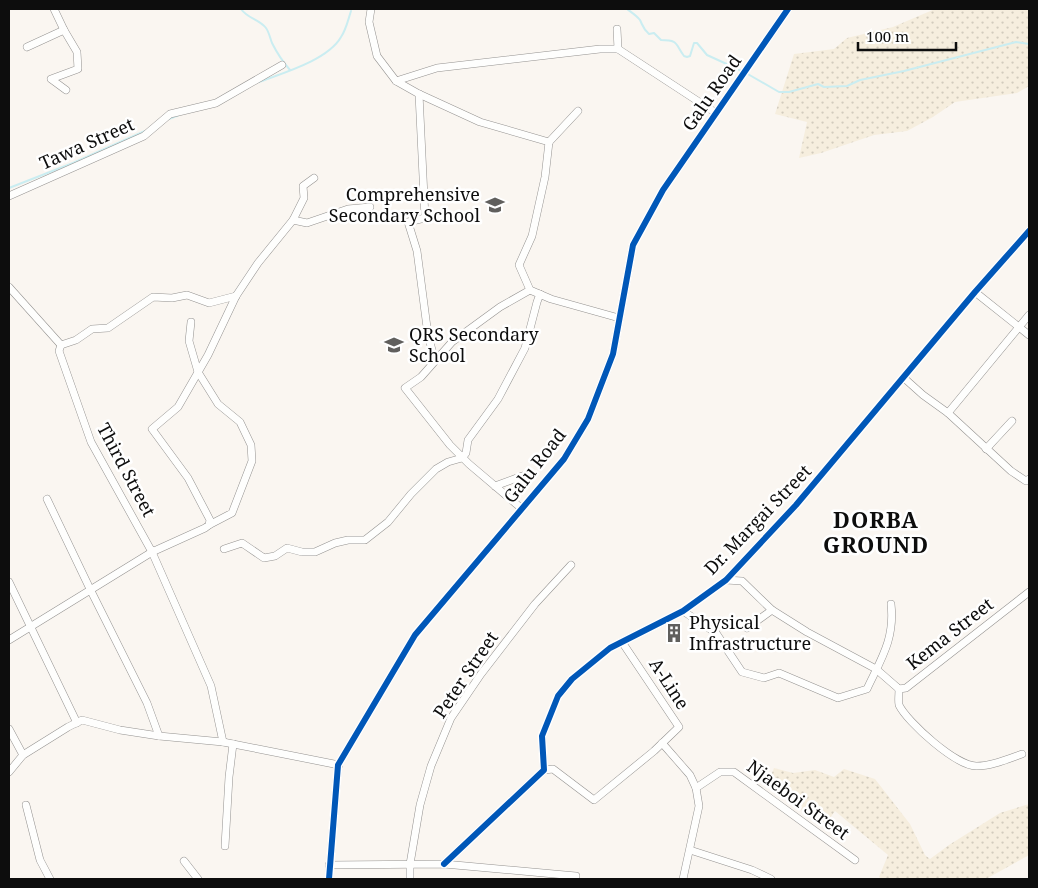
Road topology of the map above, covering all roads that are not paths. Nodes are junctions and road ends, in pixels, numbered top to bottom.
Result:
1 (54, 9) edge
2 (371, 9) edge
3 (788, 9) edge
4 (617, 29) dead end
5 (64, 30) junction
6 (27, 47) dead end
7 (618, 49) junction
8 (282, 65) dead end
9 (396, 81) junction
10 (66, 90) dead end
11 (419, 94) junction
12 (578, 111) dead end
13 (716, 113) junction
14 (549, 142) junction
15 (314, 178) dead end
16 (9, 196) edge
17 (370, 207) dead end
18 (293, 220) junction
19 (1029, 231) edge
20 (9, 287) edge
21 (530, 290) junction
22 (975, 292) junction
23 (540, 294) junction
24 (236, 296) junction
25 (1029, 315) edge
26 (619, 318) junction
27 (190, 322) dead end
28 (1020, 327) junction
29 (1029, 335) edge
30 (61, 345) junction
31 (434, 362) junction
32 (198, 372) junction
33 (904, 378) junction
34 (948, 413) junction
35 (1012, 420) dead end
36 (986, 449) junction
37 (462, 458) junction
38 (522, 476) dead end
39 (1029, 479) edge
40 (495, 486) junction
41 (47, 500) dead end
42 (521, 508) junction
43 (209, 525) junction
44 (224, 549) dead end
45 (152, 552) junction
46 (571, 565) dead end
47 (726, 580) junction
48 (9, 582) edge
49 (90, 591) junction
50 (1029, 592) edge
51 (892, 604) dead end
52 (772, 610) junction
53 (682, 611) junction
54 (32, 628) junction
55 (747, 628) dead end
56 (9, 640) edge
57 (622, 642) junction
58 (876, 669) junction
59 (899, 689) junction
60 (77, 723) junction
61 (9, 729) edge
62 (159, 736) junction
63 (223, 742) junction
64 (233, 744) junction
65 (662, 744) junction
66 (1022, 754) dead end
67 (23, 755) junction
68 (338, 765) junction
69 (544, 770) junction
70 (9, 772) edge
71 (696, 788) junction
72 (26, 805) dead end
73 (225, 846) dead end
74 (690, 850) junction
75 (855, 860) dead end
76 (184, 861) dead end
77 (410, 864) junction
78 (444, 864) junction
79 (329, 865) junction
80 (576, 876) dead end
81 (50, 879) edge
82 (198, 879) edge
83 (329, 879) edge
84 (410, 879) edge
85 (683, 879) edge
86 (771, 879) edge

1 - 5 street
2 - 9 street
3 - 13 street, Galu Road
4 - 7 street
5 - 6 street
5 - 10 street
7 - 9 street
7 - 13 street
8 - 16 street, Tawa Street
9 - 11 street
11 - 14 street
11 - 31 street
12 - 14 street
13 - 26 street, Galu Road
14 - 21 street
15 - 18 street
17 - 18 street
18 - 24 street
19 - 22 street, Dr. Margai Street
20 - 30 street
21 - 23 street
21 - 31 street
22 - 28 street
22 - 33 street, Dr. Margai Street
23 - 26 street
23 - 37 street
24 - 30 street
24 - 32 street
25 - 28 street
26 - 42 street, Galu Road
27 - 32 street
28 - 29 street
28 - 34 street
30 - 45 street, Third Street
31 - 37 street
32 - 43 street
32 - 43 street
33 - 34 street
33 - 47 street, Dr. Margai Street
34 - 36 street
35 - 36 street
36 - 39 street
37 - 40 street
37 - 44 street
38 - 40 street
40 - 42 street
41 - 49 street
42 - 68 street, Galu Road
43 - 45 street
45 - 49 street
45 - 63 street, Third Street
46 - 77 street, Peter Street
47 - 52 street, Kema Street
47 - 53 street, Dr. Margai Street
48 - 54 street
49 - 54 street
49 - 62 street
50 - 59 street, Kema Street
51 - 58 street
52 - 55 street
52 - 58 street, Kema Street
53 - 57 street, Dr. Margai Street
53 - 58 street
54 - 56 street
54 - 60 street
57 - 65 street, A-Line
57 - 69 street, Dr. Margai Street
58 - 59 street, Kema Street
59 - 66 street
60 - 62 street
60 - 67 street
61 - 67 street
62 - 63 street
63 - 64 street
64 - 68 street
64 - 73 street
65 - 69 street
65 - 71 street
67 - 70 street
68 - 79 street, Galu Road
69 - 78 street
71 - 74 street
71 - 75 street, Njaeboi Street
72 - 81 street
74 - 85 street
74 - 86 street
76 - 82 street
77 - 78 street
77 - 79 street
77 - 84 street, Peter Street
78 - 80 street
79 - 83 street, Galu Road

